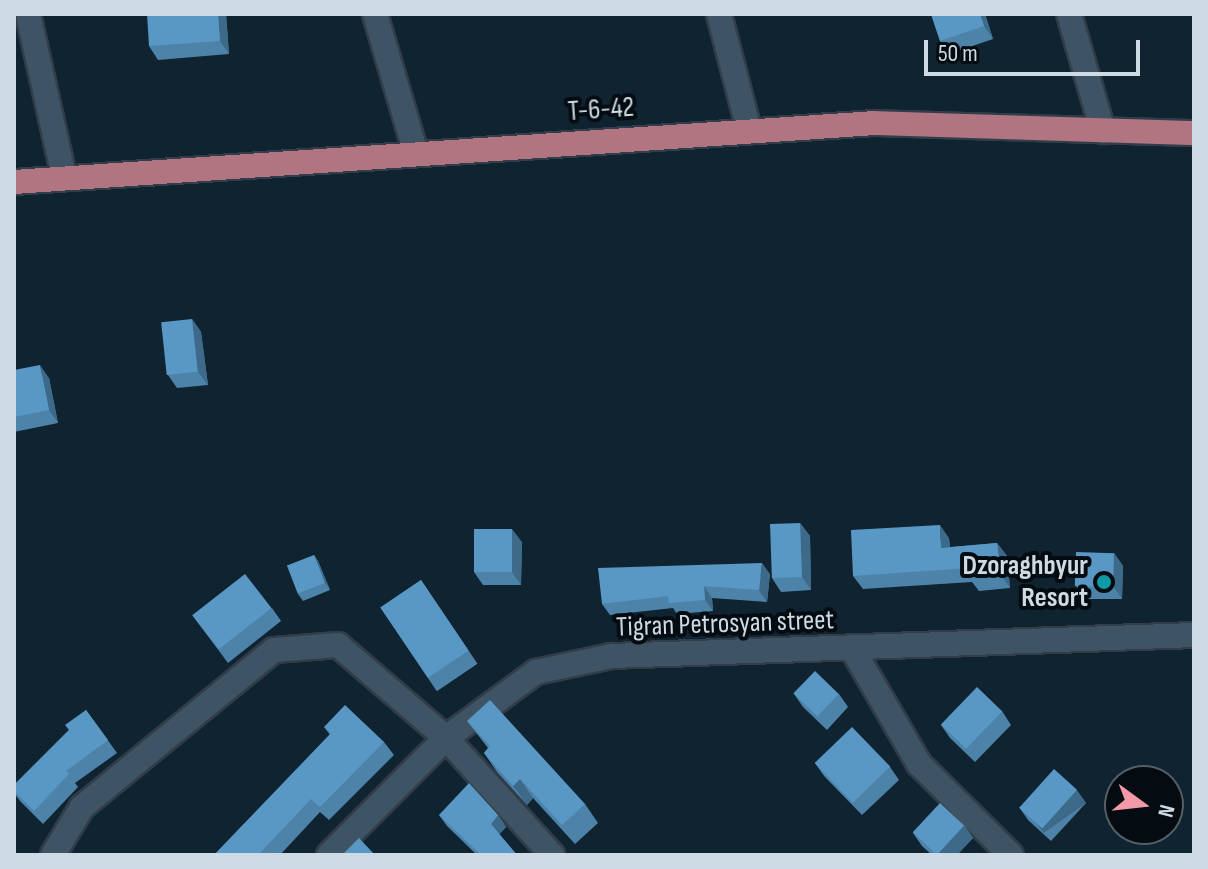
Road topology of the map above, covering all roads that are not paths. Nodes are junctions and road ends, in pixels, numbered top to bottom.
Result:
1 (28, 14) edge
2 (375, 14) edge
3 (719, 14) edge
4 (1069, 14) edge
5 (749, 130) junction
6 (1103, 131) junction
7 (1194, 133) edge
8 (416, 153) junction
9 (64, 177) junction
10 (14, 182) edge
11 (1194, 635) edge
12 (853, 650) junction
13 (446, 738) junction
14 (53, 855) edge
15 (329, 855) edge
16 (552, 855) edge
17 (1011, 855) edge

1 - 9 street
2 - 8 street
3 - 5 street
4 - 6 street
5 - 6 main road, T-6-42
5 - 8 main road, T-6-42
6 - 7 main road, T-6-42
8 - 9 main road, T-6-42
9 - 10 main road, T-6-42
11 - 12 street, Tigran Petrosyan street
12 - 13 street, Tigran Petrosyan street
12 - 17 street
13 - 14 street
13 - 15 street, Tigran Petrosyan street
13 - 16 street

